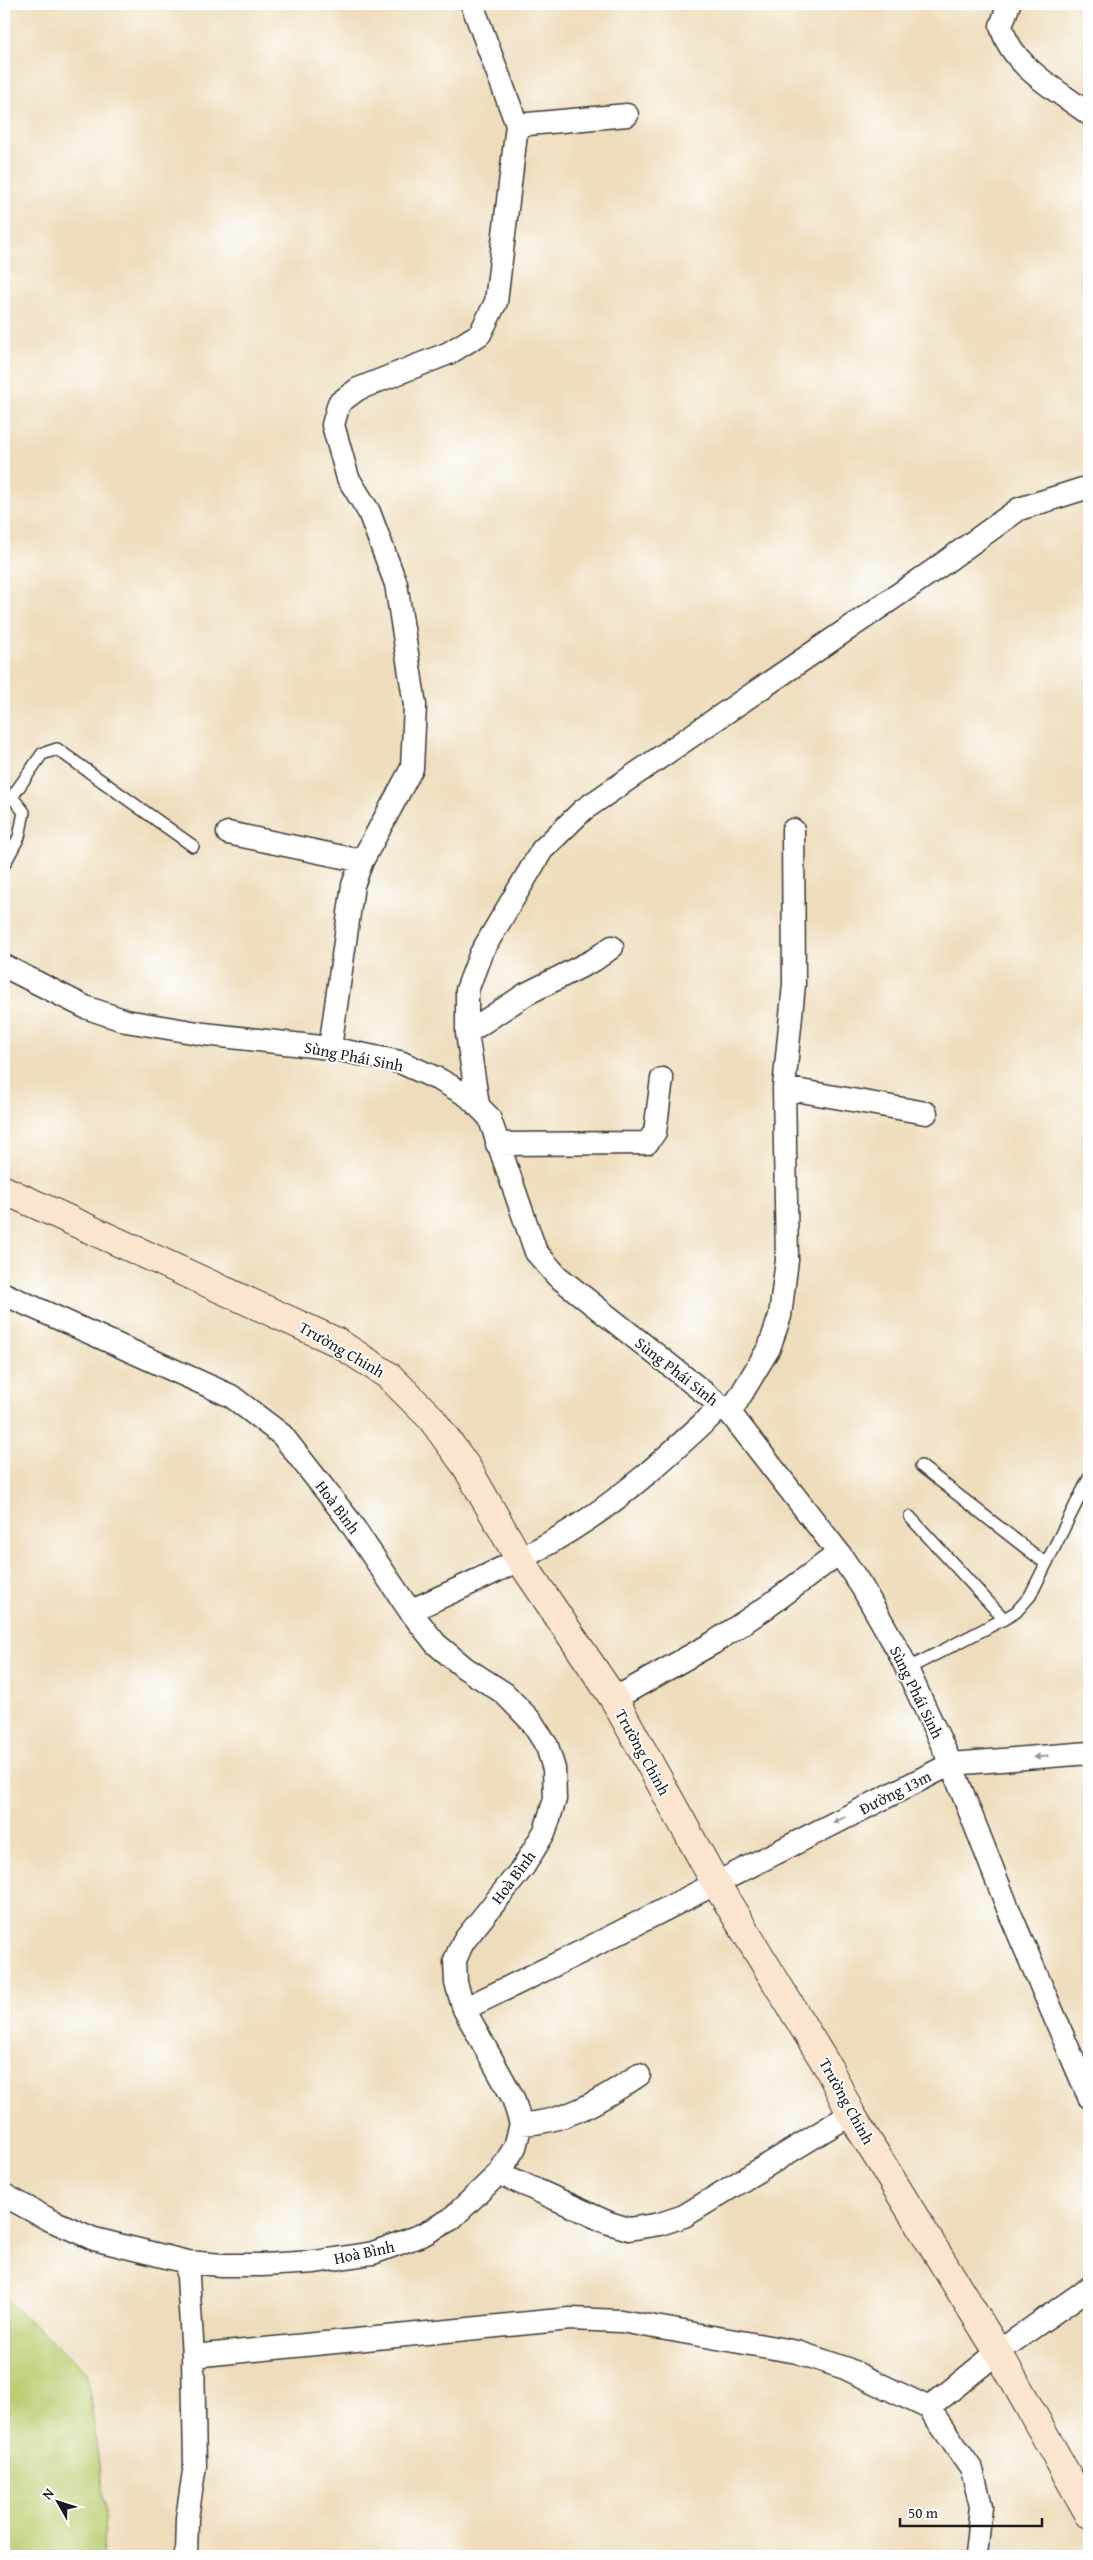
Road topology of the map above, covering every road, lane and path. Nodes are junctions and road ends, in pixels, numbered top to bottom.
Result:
1 (472, 4) edge
2 (1009, 4) edge
3 (1089, 114) edge
4 (627, 115) dead end
5 (517, 125) junction
6 (1089, 486) edge
7 (793, 830) dead end
8 (228, 832) dead end
9 (193, 846) dead end
10 (362, 861) junction
11 (4, 865) edge
12 (612, 947) dead end
13 (4, 966) edge
14 (467, 1033) junction
15 (330, 1048) junction
16 (662, 1079) dead end
17 (784, 1088) junction
18 (478, 1105) junction
19 (926, 1113) dead end
20 (497, 1144) junction
21 (4, 1190) edge
22 (4, 1294) edge
23 (726, 1409) junction
24 (921, 1466) dead end
25 (1089, 1478) edge
26 (910, 1517) dead end
27 (839, 1553) junction
28 (520, 1560) junction
29 (1045, 1563) junction
30 (410, 1611) junction
31 (1004, 1619) junction
32 (907, 1669) junction
33 (614, 1699) junction
34 (1089, 1753) edge
35 (951, 1764) junction
36 (715, 1882) junction
37 (464, 2009) junction
38 (639, 2075) dead end
39 (1089, 2097) edge
40 (851, 2114) junction
41 (521, 2124) junction
42 (499, 2173) junction
43 (4, 2195) edge
44 (188, 2262) junction
45 (1089, 2288) edge
46 (998, 2352) junction
47 (193, 2356) junction
48 (929, 2408) junction
49 (1089, 2514) edge
50 (186, 2556) edge
51 (976, 2556) edge

1 - 5 street
2 - 3 street
4 - 5 street
5 - 10 street
6 - 14 street
7 - 17 street
8 - 10 street
9 - 11 lane
10 - 15 street
12 - 14 street
13 - 15 street, Sùng Phái Sinh
14 - 18 street
15 - 18 street, Sùng Phái Sinh
16 - 20 street
17 - 19 street
17 - 23 street
18 - 20 street, Sùng Phái Sinh
20 - 23 street, Sùng Phái Sinh
21 - 28 street, Trường Chinh
22 - 30 street, Hoà Bình
23 - 27 street, Sùng Phái Sinh
23 - 28 street
24 - 29 lane
25 - 29 lane
26 - 31 lane
27 - 32 street, Sùng Phái Sinh
27 - 33 street
28 - 30 street
28 - 33 street, Trường Chinh
29 - 31 lane
30 - 37 street, Hoà Bình
31 - 32 lane
32 - 35 street, Sùng Phái Sinh
33 - 36 street, Trường Chinh
34 -> 35 street, Đường 13m
35 -> 36 street, Đường 13m
35 - 39 street, Sùng Phái Sinh
36 - 37 street, Đường 13m
36 - 40 street, Trường Chinh
37 - 41 street, Hoà Bình
38 - 41 street
40 - 42 street
40 - 46 street, Trường Chinh
41 - 42 street, Hoà Bình
42 - 44 street, Hoà Bình
43 - 44 street, Hoà Bình
44 - 47 street
45 - 46 street
46 - 48 street
46 - 49 street, Trường Chinh
47 - 48 street
47 - 50 street
48 - 51 street

